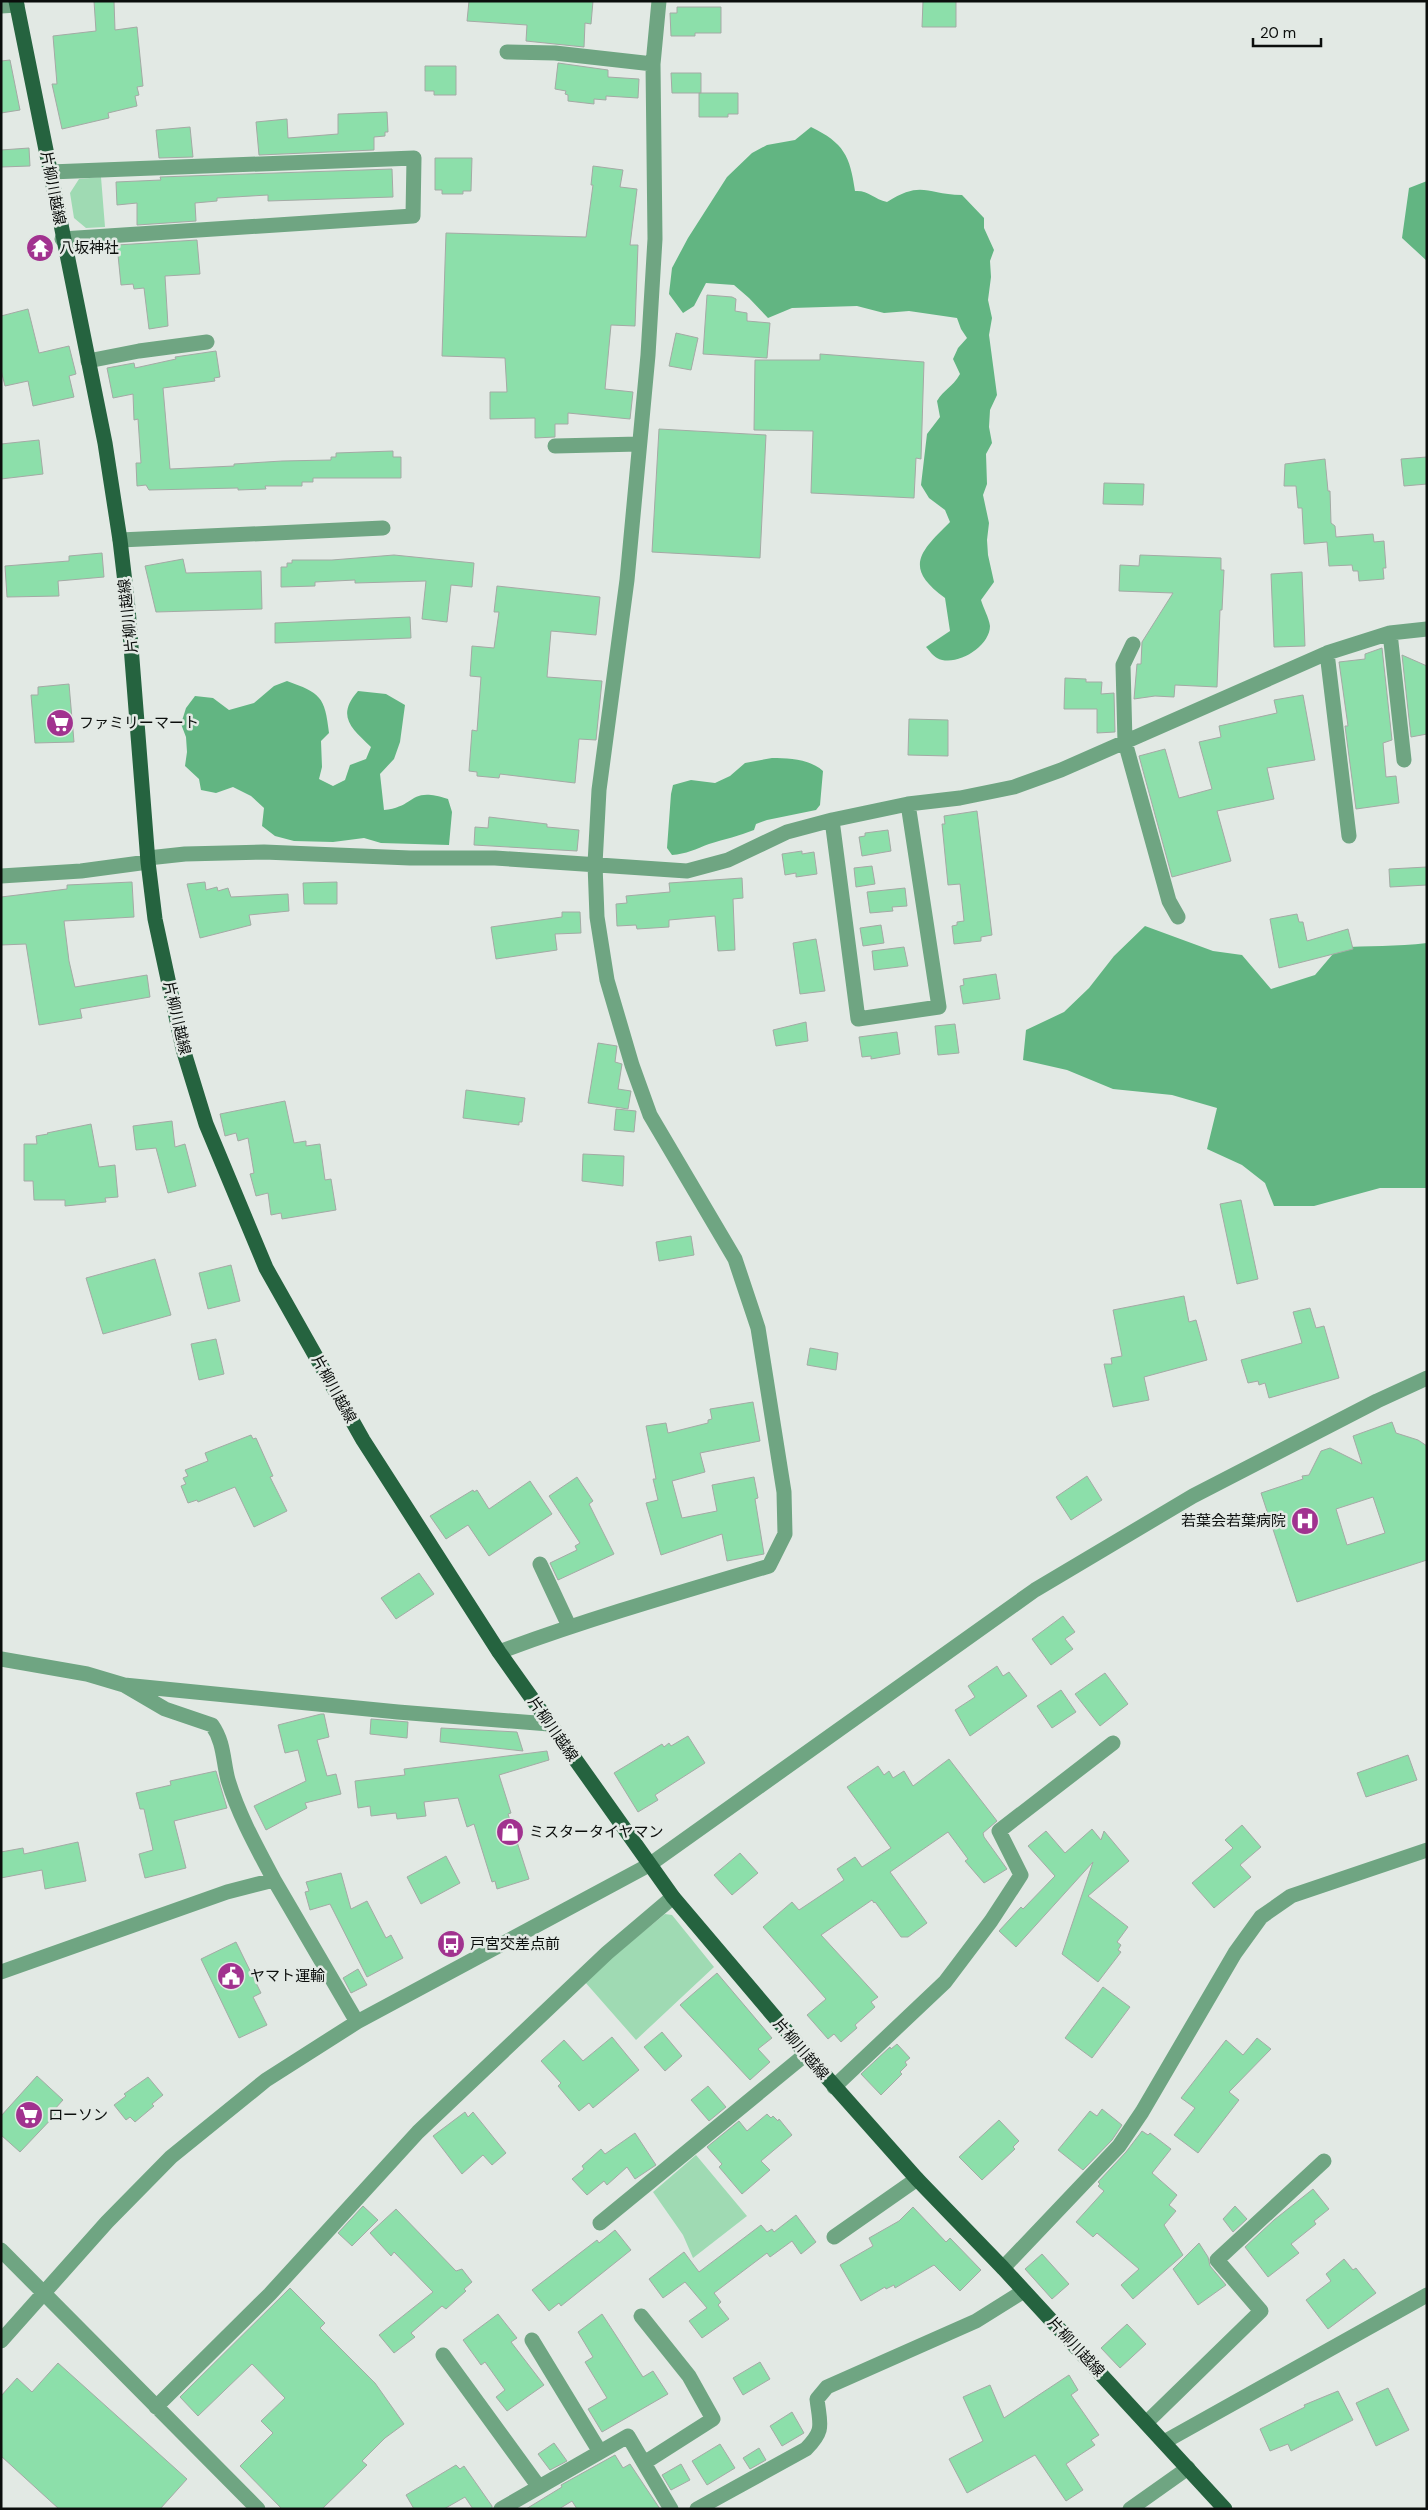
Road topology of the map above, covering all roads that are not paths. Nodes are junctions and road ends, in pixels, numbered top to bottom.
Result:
1 (659, 1) edge
2 (17, 3) edge
3 (1, 6) edge
4 (507, 52) dead end
5 (653, 64) junction
6 (50, 172) junction
7 (62, 239) junction
8 (207, 342) dead end
9 (88, 361) junction
10 (639, 444) junction
11 (555, 446) dead end
12 (383, 528) dead end
13 (120, 540) junction
14 (1427, 628) edge
15 (1390, 634) junction
16 (1133, 644) dead end
17 (1327, 653) junction
18 (1125, 742) junction
19 (1404, 760) dead end
20 (908, 804) junction
21 (832, 820) junction
22 (1349, 836) dead end
23 (148, 860) junction
24 (595, 864) junction
25 (1, 876) edge
26 (1178, 917) dead end
27 (1427, 1378) edge
28 (540, 1564) dead end
29 (570, 1626) junction
30 (499, 1652) junction
31 (1, 1659) edge
32 (124, 1685) junction
33 (549, 1724) junction
34 (1113, 1743) dead end
35 (1427, 1850) edge
36 (649, 1865) junction
37 (274, 1880) junction
38 (673, 1897) junction
39 (1, 1972) edge
40 (356, 2022) junction
41 (806, 2054) junction
42 (834, 2087) junction
43 (1324, 2161) dead end
44 (917, 2179) junction
45 (600, 2223) dead end
46 (834, 2237) dead end
47 (1, 2250) edge
48 (1003, 2268) junction
49 (1024, 2292) junction
50 (43, 2293) junction
51 (1427, 2295) edge
52 (642, 2316) dead end
53 (532, 2340) dead end
54 (1, 2341) edge
55 (443, 2355) dead end
56 (156, 2406) junction
57 (1146, 2423) junction
58 (1164, 2442) junction
59 (600, 2452) junction
60 (644, 2463) junction
61 (1188, 2468) junction
62 (539, 2486) junction
63 (258, 2509) edge
64 (501, 2509) edge
65 (671, 2509) edge
66 (697, 2509) edge
67 (1130, 2509) edge
68 (1225, 2509) edge

1 - 5 street
2 - 3 street
2 - 6 main road, 片柳川越線
4 - 5 street
5 - 10 street
6 - 7 main road, 片柳川越線
6 - 7 street
7 - 9 main road, 片柳川越線
8 - 9 street
9 - 13 main road, 片柳川越線
10 - 11 street
10 - 24 street
12 - 13 street
13 - 23 main road, 片柳川越線
14 - 15 street
15 - 17 street
15 - 19 street
16 - 18 street
17 - 18 street
17 - 22 street
18 - 20 street
18 - 26 street
20 - 21 street
20 - 21 street
21 - 24 street
23 - 24 street
23 - 25 street
23 - 30 main road, 片柳川越線
24 - 29 street
27 - 36 street
28 - 29 street
29 - 30 street
30 - 33 main road, 片柳川越線
31 - 32 street
32 - 33 street
32 - 37 street
33 - 36 main road, 片柳川越線
34 - 42 street
35 - 48 street
36 - 38 main road, 片柳川越線
36 - 40 street
37 - 39 street
37 - 40 street
38 - 41 main road, 片柳川越線
38 - 56 street
40 - 50 street
41 - 42 main road, 片柳川越線
41 - 45 street
42 - 44 main road, 片柳川越線
43 - 57 street
44 - 46 street
44 - 48 main road, 片柳川越線
47 - 50 street
48 - 49 main road, 片柳川越線
49 - 57 main road, 片柳川越線
49 - 66 street
50 - 54 street
50 - 56 street
51 - 58 street
52 - 60 street
53 - 59 street
55 - 62 street
56 - 63 street
57 - 58 main road, 片柳川越線
58 - 61 main road, 片柳川越線
59 - 60 street
59 - 62 street
60 - 65 street
61 - 67 street
61 - 68 main road, 片柳川越線
62 - 64 street

